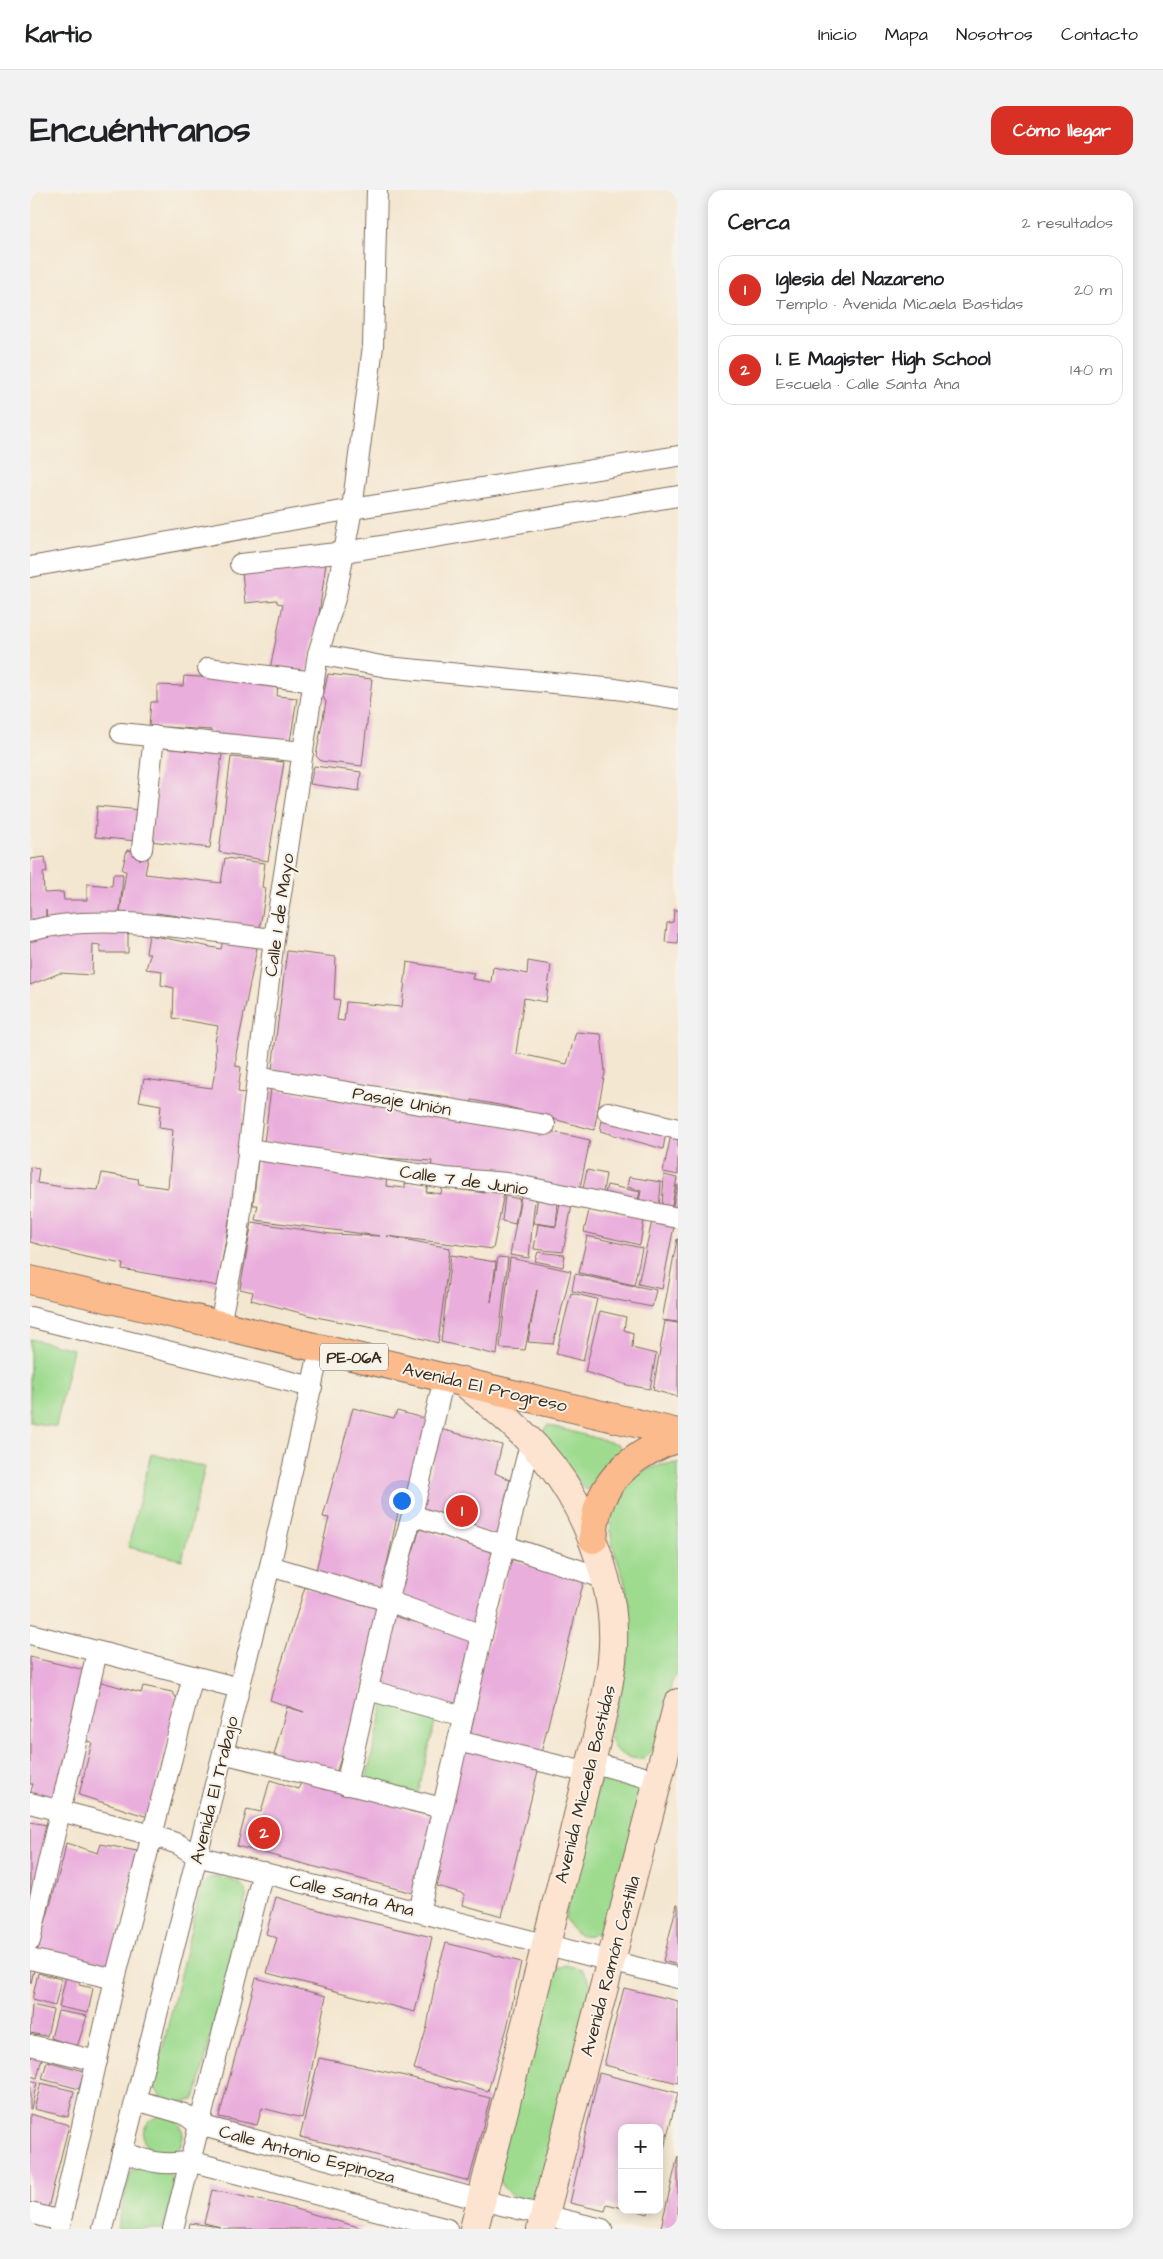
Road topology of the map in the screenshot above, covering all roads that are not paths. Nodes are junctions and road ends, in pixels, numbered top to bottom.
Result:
1 (377, 190) edge
2 (678, 456) edge
3 (678, 496) edge
4 (352, 510) junction
5 (344, 552) junction
6 (240, 564) dead end
7 (30, 567) edge
8 (318, 654) junction
9 (208, 668) dead end
10 (314, 682) junction
11 (678, 699) edge
12 (121, 733) dead end
13 (154, 736) junction
14 (303, 752) junction
15 (142, 849) dead end
16 (30, 931) edge
17 (274, 939) junction
18 (258, 1077) junction
19 (608, 1112) dead end
20 (545, 1125) dead end
21 (678, 1129) edge
22 (248, 1149) junction
23 (678, 1218) edge
24 (30, 1280) edge
25 (30, 1318) edge
26 (220, 1324) junction
27 (320, 1349) junction
28 (453, 1380) junction
29 (312, 1387) junction
30 (678, 1433) edge
31 (678, 1438) edge
32 (531, 1440) junction
33 (412, 1515) junction
34 (592, 1539) junction
35 (505, 1546) junction
36 (270, 1566) junction
37 (606, 1579) junction
38 (388, 1601) junction
39 (30, 1634) edge
40 (482, 1635) junction
41 (97, 1652) junction
42 (193, 1676) junction
43 (239, 1688) junction
44 (368, 1690) junction
45 (678, 1703) edge
46 (463, 1716) junction
47 (458, 1741) junction
48 (223, 1753) junction
49 (590, 1768) junction
50 (658, 1781) junction
51 (346, 1785) junction
52 (30, 1803) edge
53 (442, 1808) junction
54 (61, 1811) junction
55 (152, 1836) junction
56 (197, 1856) junction
57 (263, 1872) junction
58 (419, 1912) junction
59 (30, 1941) edge
60 (546, 1944) junction
61 (30, 1959) edge
62 (611, 1961) junction
63 (678, 1978) edge
64 (115, 1979) junction
65 (30, 2044) edge
66 (97, 2061) junction
67 (136, 2100) junction
68 (199, 2125) junction
69 (122, 2152) junction
70 (190, 2161) junction
71 (481, 2200) junction
72 (30, 2213) edge
73 (543, 2222) edge
74 (60, 2225) edge
75 (103, 2229) edge
76 (173, 2229) edge
77 (446, 2229) edge
78 (474, 2229) edge
79 (602, 2229) edge

1 - 4 street, Calle 1 de Mayo
2 - 4 street
3 - 5 street
4 - 5 street, Calle 1 de Mayo
4 - 7 street
5 - 6 street
5 - 8 street, Calle 1 de Mayo
8 - 10 street, Calle 1 de Mayo
8 - 11 street
9 - 10 street
10 - 14 street, Calle 1 de Mayo
12 - 13 street
13 - 14 street
13 - 15 street
14 - 17 street, Calle 1 de Mayo
16 - 17 street
17 - 18 street, Calle 1 de Mayo
18 - 20 street, Pasaje Unión
18 - 22 street, Calle 1 de Mayo
19 - 21 street
22 - 23 street, Calle 7 de Junio
22 - 26 street, Calle 1 de Mayo
24 - 26 highway, Avenida El Progreso / PE-06A
25 - 29 street
26 - 27 highway, Avenida El Progreso / PE-06A
27 - 28 highway, Avenida El Progreso / PE-06A
27 - 29 street, Avenida El Trabajo
28 - 30 highway, Avenida El Progreso / PE-06A
28 - 32 main road, Avenida Micaela Bastidas
28 - 33 street
29 - 36 street, Avenida El Trabajo
31 - 34 highway
32 - 34 main road, Avenida Micaela Bastidas
32 - 35 street
33 - 35 street
33 - 38 street
34 - 37 main road, Avenida Micaela Bastidas
35 - 37 street
35 - 40 street
36 - 38 street
36 - 43 street, Avenida El Trabajo
37 - 49 main road, Avenida Micaela Bastidas
38 - 40 street
38 - 44 street
39 - 41 street
40 - 46 street
41 - 42 street
41 - 54 street
42 - 43 street
42 - 55 street
43 - 48 street, Avenida El Trabajo
44 - 46 street
44 - 51 street
45 - 50 main road, Avenida Ramón Castilla
46 - 47 street
47 - 49 street
47 - 53 street
48 - 51 street
48 - 56 street, Avenida El Trabajo
49 - 50 street
49 - 60 main road, Avenida Micaela Bastidas
50 - 62 main road, Avenida Ramón Castilla
51 - 53 street
52 - 54 street, Calle Santa Ana
53 - 58 street
54 - 55 street, Calle Santa Ana
54 - 59 street
55 - 56 street, Calle Santa Ana
55 - 64 street
56 - 57 street, Calle Santa Ana
56 - 67 street, Avenida El Trabajo
57 - 58 street, Calle Santa Ana
57 - 68 street
58 - 60 street, Calle Santa Ana
60 - 62 street, Calle Santa Ana
60 - 71 main road, Avenida Micaela Bastidas
61 - 64 street
62 - 63 street, Calle Santa Ana
62 - 73 main road, Avenida Ramón Castilla
64 - 66 street
65 - 66 street
66 - 74 street
67 - 68 street, Calle Antonio Espinoza
67 - 69 street, Avenida El Trabajo
68 - 70 street
68 - 71 street, Calle Antonio Espinoza
69 - 70 street, Calle Antonio Espinoza
69 - 75 street, Avenida El Trabajo
70 - 76 street
70 - 77 street, Calle Antonio Espinoza
71 - 73 street, Calle Antonio Espinoza
71 - 78 main road, Avenida Micaela Bastidas
72 - 74 street
73 - 79 street, Calle Antonio Espinoza

